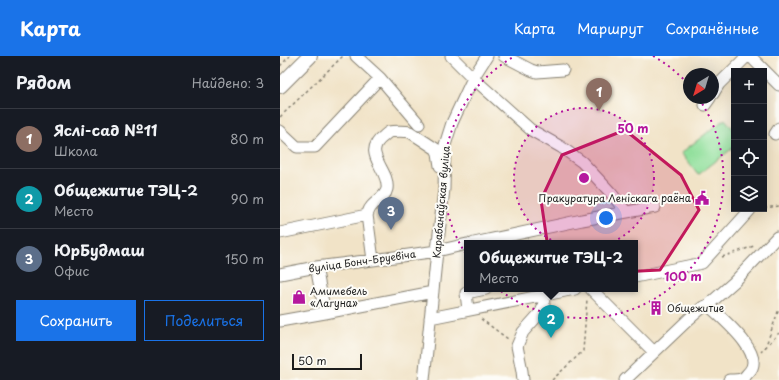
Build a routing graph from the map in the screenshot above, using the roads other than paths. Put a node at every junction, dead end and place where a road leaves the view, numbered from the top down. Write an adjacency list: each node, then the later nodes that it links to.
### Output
1 (310, 56): 11 (main road)
2 (356, 56): 7 (street)
3 (451, 56): 8 (street)
4 (486, 56): 8 (street, Карабанаўская вуліца)
5 (504, 56): 6 (street)
6 (563, 70)
7 (380, 78): 12 (street); 13 (street)
8 (473, 78): 14 (street, Карабанаўская вуліца); 16 (street)
9 (719, 84): 10 (street)
10 (779, 85)
11 (280, 86)
12 (419, 124)
13 (281, 134)
14 (444, 189): 18 (street); 23 (street, Карабанаўская вуліца)
15 (655, 207): 16 (street)
16 (626, 212): 21 (street)
17 (748, 212): 27 (street)
18 (367, 215): 19 (street); 24 (street)
19 (280, 232)
20 (776, 238): 33 (street)
21 (488, 240)
22 (464, 245): 23 (street, вуліца Бонч-Бруевіча)
23 (436, 251): 24 (street, вуліца Бонч-Бруевіча); 28 (street, Карабанаўская вуліца)
24 (373, 260): 25 (street, вуліца Бонч-Бруевіча)
25 (316, 267): 26 (street, вуліца Бонч-Бруевіча); 35 (street)
26 (280, 274)
27 (638, 275)
28 (433, 292): 35 (street); 36 (street, Карабанаўская вуліца)
29 (471, 292): 34 (street)
30 (559, 292): 32 (street)
31 (589, 293): 38 (street)
32 (543, 295): 34 (street); 40 (street)
33 (708, 305): 38 (street); 42 (street)
34 (468, 310): 36 (street)
35 (325, 313): 37 (street)
36 (430, 318): 39 (street, Карабанаўская вуліца)
37 (280, 321)
38 (654, 352): 41 (street)
39 (424, 380)
40 (523, 380)
41 (625, 380)
42 (730, 380)

